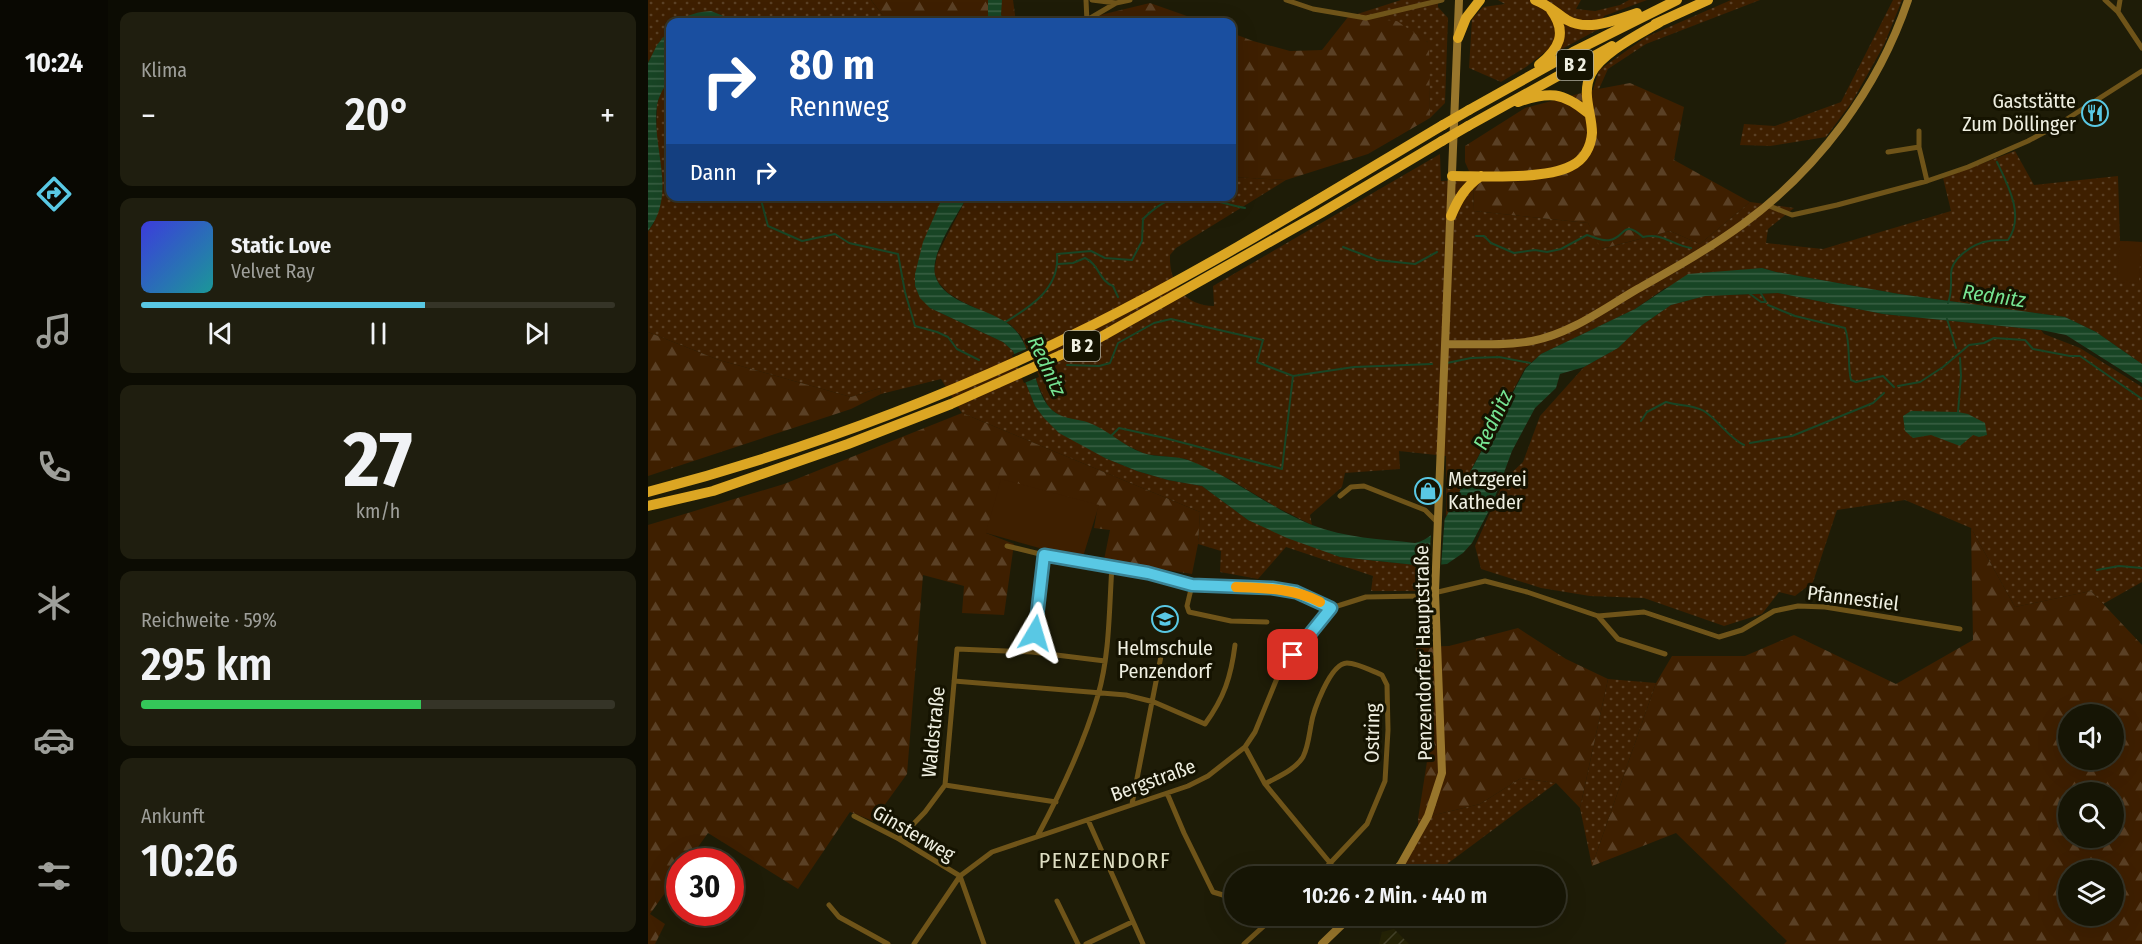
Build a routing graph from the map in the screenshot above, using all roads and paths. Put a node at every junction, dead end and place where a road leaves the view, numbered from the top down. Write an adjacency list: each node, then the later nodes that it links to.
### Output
1 (1086, 0): 17 (street)
2 (1092, 0): 14 (street)
3 (1130, 0): 14 (street)
4 (1286, 0): 5 (street)
5 (1442, 0)
6 (1459, 0): 20 (main road, Penzendorfer Hauptstraße)
7 (1480, 0): 20 (highway)
8 (1534, 0): 15 (highway)
9 (1676, 0): 15 (highway); 23 (highway, B 2)
10 (1708, 0): 19 (highway, B 2)
11 (1908, 0): 32 (main road)
12 (2105, 0): 16 (street)
13 (2120, 0): 16 (street)
14 (1116, 3): 18 (street)
15 (1547, 6): 23 (highway)
16 (2118, 12): 21 (street)
17 (1087, 18)
18 (1092, 18)
19 (1660, 22): 24 (highway, B 2); 25 (highway)
20 (1458, 38): 29 (main road, Penzendorfer Hauptstraße)
21 (2142, 48)
22 (2142, 71): 31 (street)
23 (1518, 82): 34 (highway, B 2, bridge)
24 (1492, 111): 25 (highway); 34 (highway, B 2, bridge)
25 (1588, 113): 30 (highway)
26 (1919, 131): 27 (street)
27 (1919, 147): 28 (street); 31 (street)
28 (1888, 152)
29 (1452, 176): 30 (highway); 33 (main road, Penzendorfer Hauptstraße)
30 (1481, 176): 33 (highway)
31 (1927, 181): 32 (street)
32 (1767, 205): 35 (main road)
33 (1450, 216): 35 (main road, Penzendorfer Hauptstraße)
34 (1205, 273): 36 (highway, B 2); 38 (highway, B 2)
35 (1446, 344): 41 (main road, Penzendorfer Hauptstraße)
36 (648, 492)
37 (1340, 496): 41 (street)
38 (686, 498): 39 (highway, B 2); 40 (highway)
39 (648, 506)
40 (648, 514)
41 (1437, 525): 46 (main road, Penzendorfer Hauptstraße)
42 (1007, 546): 43 (street)
43 (1044, 555): 44 (street); 52 (street)
44 (1112, 566): 45 (street); 55 (street)
45 (1192, 585): 47 (street); 49 (street)
46 (1434, 592): 47 (street); 48 (street, Pfannestiel); 70 (main road, Penzendorfer Hauptstraße)
47 (1331, 608): 59 (street, Bergstraße)
48 (1598, 616): 50 (street, Pfannestiel); 53 (street)
49 (1267, 622)
50 (1960, 629)
51 (1235, 645): 58 (street)
52 (1032, 652): 55 (street); 56 (street, Waldstraße)
53 (1665, 654)
54 (1161, 656): 58 (street)
55 (1105, 661): 57 (street)
56 (954, 681): 57 (street); 61 (street, Waldstraße)
57 (1098, 694): 58 (street); 63 (street)
58 (1154, 702): 64 (street)
59 (1245, 747): 60 (street); 62 (street, Bergstraße)
60 (1265, 784): 69 (street); 69 (street, Ostring)
61 (945, 785): 63 (street); 68 (street, Waldstraße)
62 (1167, 793): 64 (street, Bergstraße); 72 (street)
63 (1056, 802): 67 (street)
64 (1132, 804): 66 (street, Bergstraße)
65 (854, 816): 68 (street, Ginsterweg)
66 (1088, 819): 67 (street, Bergstraße); 75 (street)
67 (1038, 835): 71 (street, Bergstraße)
68 (899, 838): 71 (street, Ginsterweg)
69 (1331, 864)
70 (1399, 866)
71 (960, 876): 79 (street, Bergstraße); 80 (street)
72 (1223, 896)
73 (1056, 901): 81 (street)
74 (829, 905): 78 (street)
75 (1132, 922): 82 (street); 83 (street)
76 (1264, 926): 84 (street)
77 (1341, 926): 85 (main road)
78 (888, 944)
79 (914, 944)
80 (984, 944)
81 (1078, 944)
82 (1086, 944)
83 (1143, 944)
84 (1244, 944)
85 (1322, 944)

